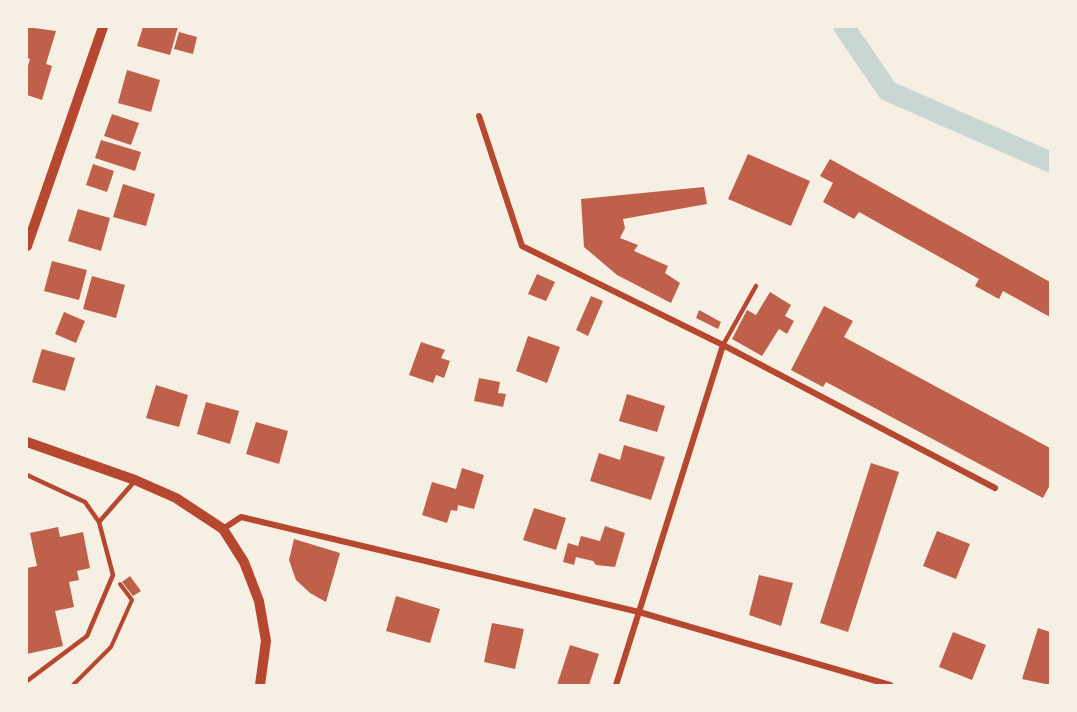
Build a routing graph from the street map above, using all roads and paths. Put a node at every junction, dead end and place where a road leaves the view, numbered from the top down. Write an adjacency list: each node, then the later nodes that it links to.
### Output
1 (103, 27): 3 (street)
2 (479, 116): 5 (street)
3 (27, 246)
4 (756, 286): 5 (lane)
5 (723, 345): 9 (street); 13 (street)
6 (27, 442): 8 (street)
7 (27, 475): 10 (lane)
8 (135, 480): 10 (lane); 11 (street)
9 (995, 488)
10 (99, 522): 12 (lane)
11 (223, 529): 13 (street); 16 (street)
12 (113, 575): 14 (lane); 15 (path)
13 (639, 612): 17 (street); 18 (street)
14 (27, 681)
15 (73, 685)
16 (260, 685)
17 (616, 685)
18 (890, 685)

